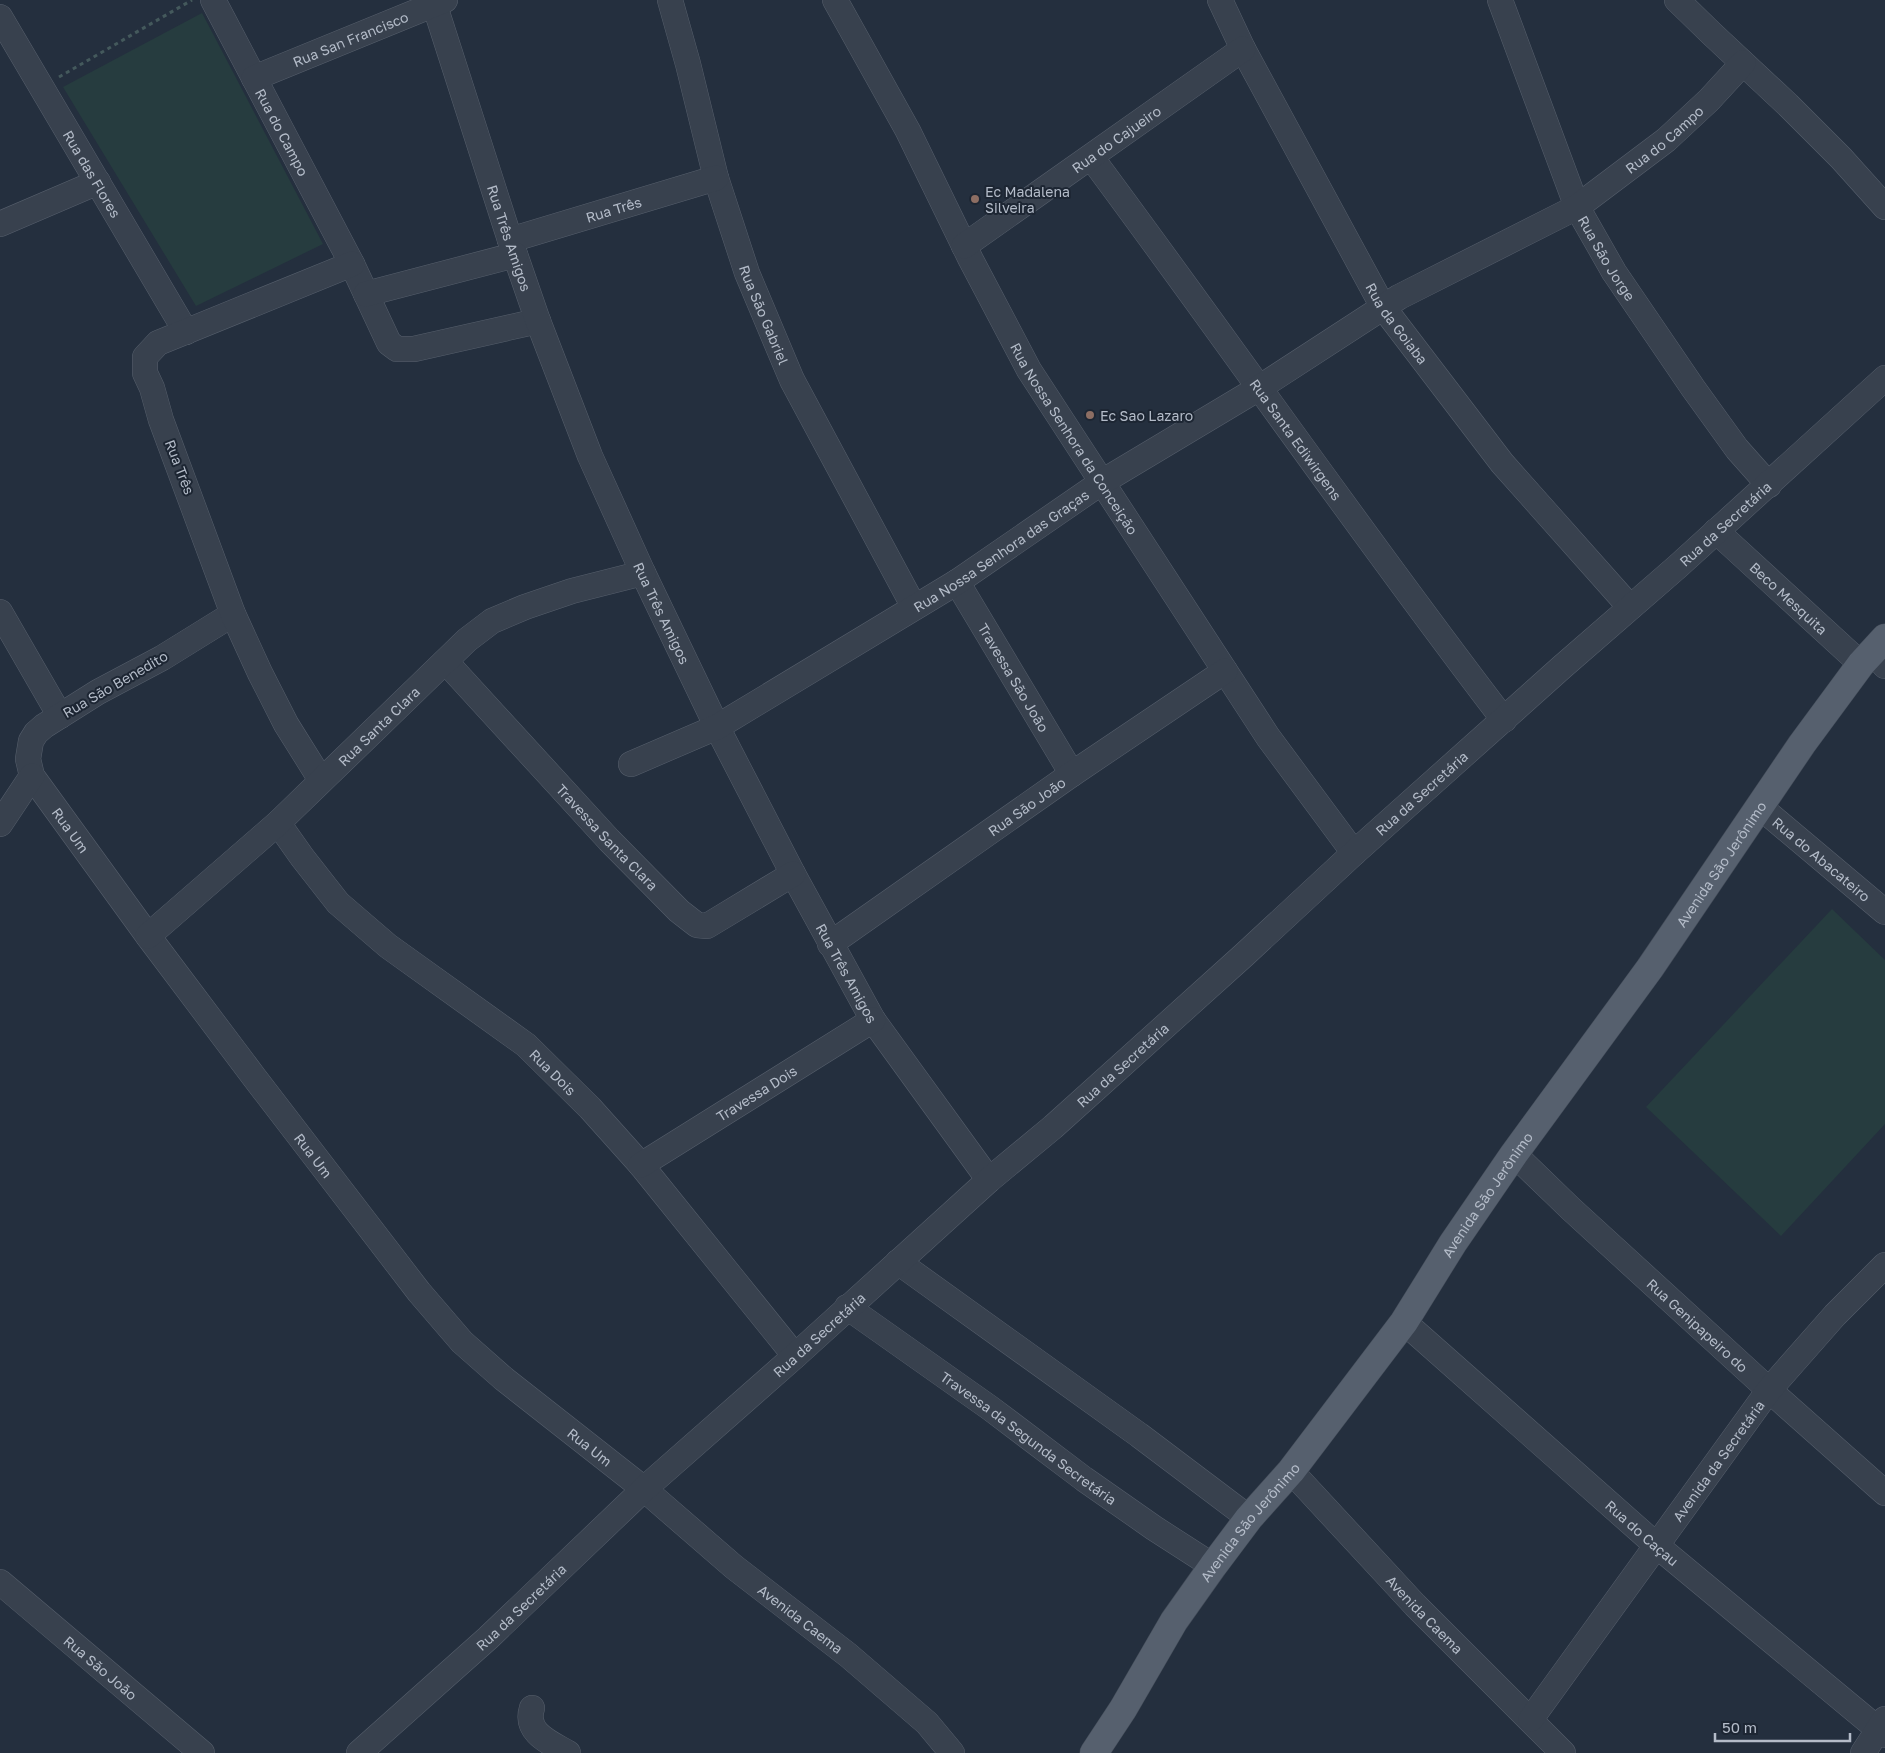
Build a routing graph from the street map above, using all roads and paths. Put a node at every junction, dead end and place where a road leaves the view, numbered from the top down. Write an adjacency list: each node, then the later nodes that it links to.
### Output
1 (10, 0): 10 (street)
2 (192, 0): 15 (path)
3 (213, 0): 14 (street, Rua do Campo)
4 (670, 0): 17 (street, Rua São Gabriel)
5 (835, 0): 22 (street, Rua Nossa Senhora da Conceição)
6 (1220, 0): 12 (street, Rua da Goiaba)
7 (1500, 0): 19 (street, Rua São Jorge)
8 (1677, 0): 13 (street)
9 (437, 1): 14 (street, Rua San Francisco); 23 (street, Rua Três Amigos)
10 (0, 6)
11 (0, 17): 15 (street, Rua das Flores)
12 (1243, 49): 16 (street, Rua do Cajueiro); 26 (street, Rua da Goiaba)
13 (1743, 63): 19 (street, Rua do Campo); 20 (street)
14 (254, 78): 24 (street, Rua do Campo)
15 (42, 87): 18 (street, Rua das Flores)
16 (1091, 157): 22 (street, Rua do Cajueiro); 30 (street, Rua Santa Ediwirgens)
17 (716, 178): 23 (street, Rua Três); 36 (street, Rua São Gabriel)
18 (98, 182): 21 (street); 28 (street, Rua das Flores)
19 (1577, 207): 26 (street, Rua do Campo); 32 (street, Rua São Jorge)
20 (1885, 207)
21 (0, 224)
22 (964, 246): 31 (street, Rua Nossa Senhora da Conceição)
23 (512, 247): 25 (street, Rua Três); 27 (street, Rua Três Amigos)
24 (352, 264): 25 (street, Rua do Campo); 28 (street, Rua Três)
25 (366, 294): 27 (street, Rua do Campo)
26 (1383, 307): 30 (street, Rua Nossa Senhora das Graças); 37 (street, Rua da Goiaba)
27 (538, 320): 34 (street, Rua Três Amigos)
28 (186, 332): 39 (street, Rua Três)
29 (1885, 378): 32 (street, Rua da Secretária)
30 (1259, 388): 31 (street, Rua Nossa Senhora das Graças); 44 (street, Rua Santa Ediwirgens)
31 (1102, 482): 35 (street, Rua Nossa Senhora das Graças); 42 (street, Rua Nossa Senhora da Conceição)
32 (1769, 485): 33 (street, Rua da Secretária)
33 (1716, 531): 37 (street, Rua da Secretária); 40 (street, Beco Mesquita)
34 (643, 574): 41 (street, Rua Santa Clara); 45 (street, Rua Três Amigos)
35 (957, 582): 36 (street, Rua Nossa Senhora das Graças); 47 (street, Travessa São João)
36 (914, 607): 45 (street, Rua Nossa Senhora das Graças)
37 (1630, 607): 44 (street, Rua da Secretária)
38 (0, 612): 43 (street)
39 (233, 614): 43 (street, Rua São Benedito); 49 (street, Rua Três)
40 (1876, 655): 50 (main road, Avenida São Jerônimo)
41 (446, 662): 49 (street, Rua Santa Clara); 54 (street, Travessa Santa Clara)
42 (1225, 672): 47 (street, Rua São João); 53 (street, Rua Nossa Senhora da Conceição)
43 (60, 716): 48 (street, Rua São Benedito)
44 (1504, 720): 53 (street, Rua da Secretária)
45 (717, 726): 46 (street, Rua Nossa Senhora das Graças); 54 (street, Rua Três Amigos)
46 (631, 764)
47 (1072, 774): 57 (street, Rua São João)
48 (32, 776): 52 (street); 56 (street, Rua Um)
49 (321, 780): 51 (street, Rua Santa Clara)
50 (1759, 806): 55 (street, Rua do Abacateiro); 59 (main road, Avenida São Jerônimo)
51 (278, 823): 56 (street, Rua Santa Clara); 60 (street, Rua Dois)
52 (0, 824)
53 (1354, 853): 61 (street, Rua da Secretária)
54 (793, 874): 57 (street, Rua Três Amigos)
55 (1885, 912)
56 (148, 936): 69 (street, Rua Um)
57 (830, 944): 58 (street, Rua Três Amigos)
58 (873, 1020): 60 (street, Travessa Dois); 61 (street, Rua Três Amigos)
59 (1514, 1154): 65 (main road, Avenida São Jerônimo); 67 (street, Rua Genipapeiro do)
60 (641, 1165): 66 (street, Rua Dois)
61 (989, 1180): 62 (street, Rua da Secretária)
62 (898, 1262): 64 (street, Rua da Secretária); 71 (street)
63 (1885, 1265): 67 (street, Avenida da Secretária)
64 (847, 1306): 66 (street, Rua da Secretária); 73 (street, Travessa da Segunda Secretária)
65 (1404, 1322): 68 (main road, Avenida São Jerônimo); 72 (street, Rua do Caçau)
66 (795, 1356): 69 (street, Rua da Secretária)
67 (1769, 1390): 70 (street, Rua Genipapeiro do); 72 (street, Avenida da Secretária)
68 (1291, 1471): 71 (main road, Avenida São Jerônimo); 76 (street, Avenida Caema)
69 (644, 1489): 79 (street, Rua da Secretária); 81 (street, Avenida Caema)
70 (1885, 1493)
71 (1249, 1518): 73 (main road, Avenida São Jerônimo)
72 (1656, 1545): 76 (street, Avenida da Secretária); 77 (street, Rua do Caçau)
73 (1213, 1566): 82 (main road, Avenida São Jerônimo)
74 (0, 1582): 78 (street, Rua São João)
75 (532, 1708): 80 (street)
76 (1531, 1719): 83 (street, Avenida Caema)
77 (1883, 1728): 84 (street)
78 (202, 1753)
79 (359, 1753)
80 (568, 1753)
81 (952, 1753)
82 (1094, 1753)
83 (1563, 1753)
84 (1864, 1753)

